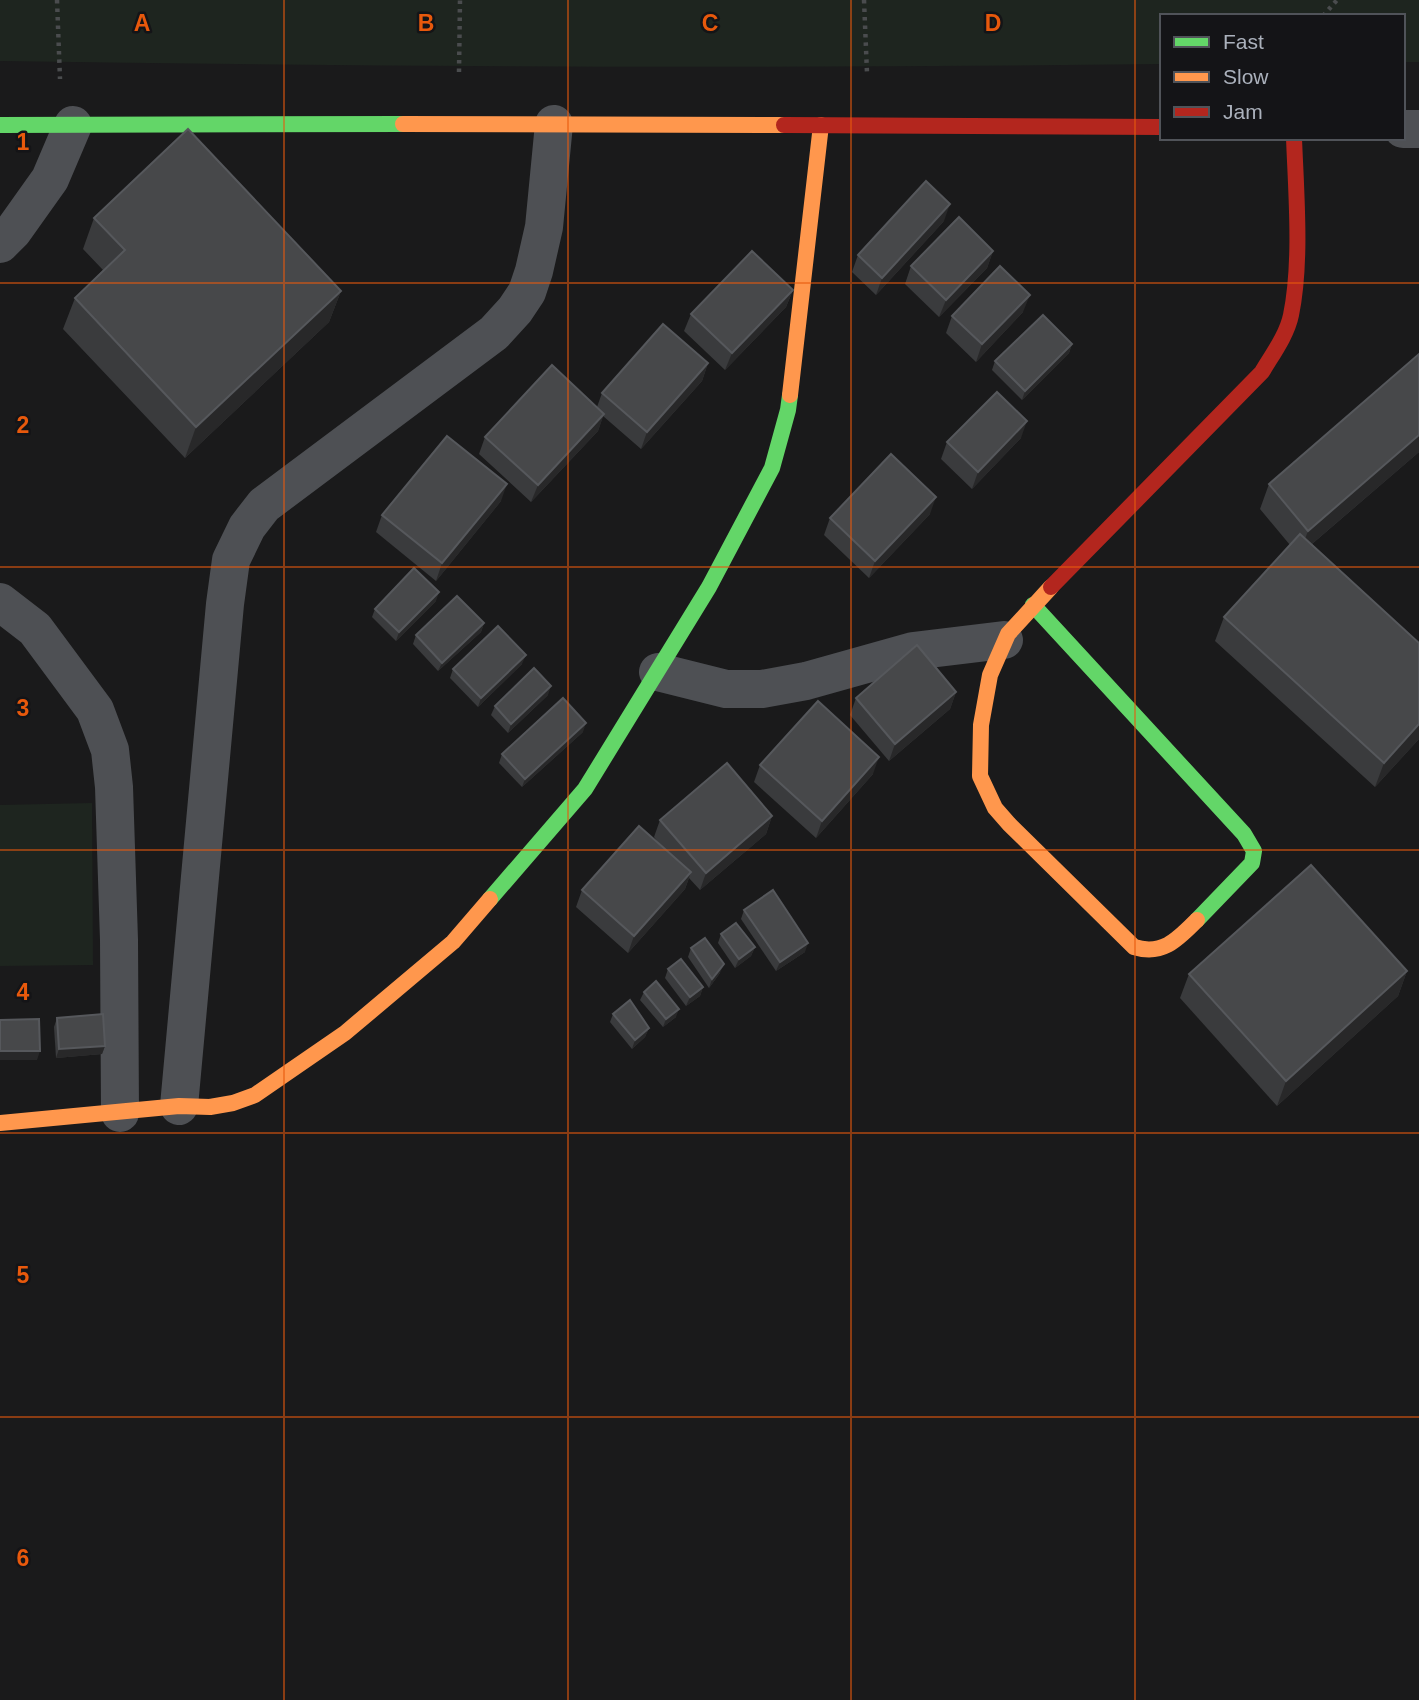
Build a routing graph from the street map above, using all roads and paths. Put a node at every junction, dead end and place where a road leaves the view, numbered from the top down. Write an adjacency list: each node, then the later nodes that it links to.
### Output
1 (57, 0): 8 (path)
2 (460, 0): 6 (path)
3 (864, 0): 7 (path)
4 (1337, 0): 5 (path)
5 (1325, 14)
6 (458, 72)
7 (867, 73)
8 (60, 79)
9 (554, 124): 11 (street); 12 (street); 20 (street)
10 (0, 125): 11 (street)
11 (73, 125): 15 (street)
12 (821, 125): 13 (street); 19 (street)
13 (1160, 127)
14 (1294, 140): 17 (street)
15 (0, 244)
16 (0, 603): 21 (street)
17 (1033, 605): 18 (street); 18 (street)
18 (1004, 640): 19 (street)
19 (658, 672): 20 (street)
20 (179, 1106): 21 (street)
21 (120, 1113): 22 (street)
22 (0, 1122)

